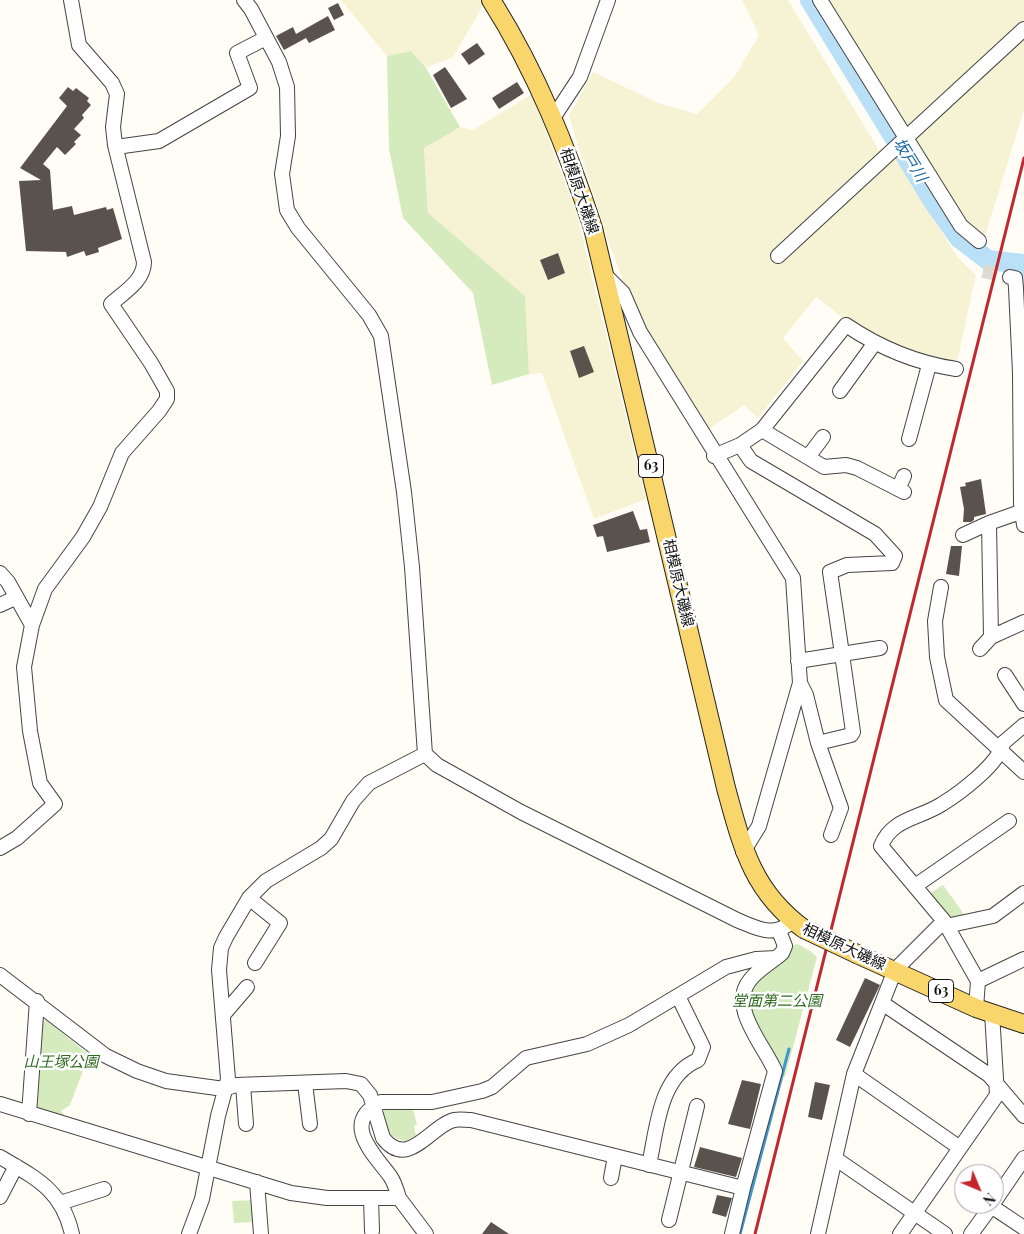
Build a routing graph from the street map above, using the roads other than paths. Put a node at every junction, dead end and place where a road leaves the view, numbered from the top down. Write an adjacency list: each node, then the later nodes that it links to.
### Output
1 (71, 0): 10 (street)
2 (244, 0): 7 (street)
3 (491, 0): 8 (main road, 相模原大磯線 / 63)
4 (608, 0): 8 (street)
5 (820, 0): 9 (street)
6 (1024, 29): 9 (street)
7 (266, 38): 10 (street); 47 (street)
8 (553, 118): 13 (main road, 相模原大磯線 / 63)
9 (905, 137): 11 (street); 12 (street)
10 (116, 147): 35 (street)
11 (979, 242)
12 (778, 256)
13 (605, 275): 24 (street); 52 (main road, 相模原大磯線 / 63)
14 (1010, 277): 18 (street)
15 (874, 344): 16 (street); 19 (street); 20 (street)
16 (928, 365): 17 (street); 22 (street)
17 (956, 369)
18 (1022, 373): 27 (street)
19 (840, 391)
20 (762, 430): 23 (street); 25 (street)
21 (823, 437): 25 (street)
22 (909, 439)
23 (740, 445): 24 (street); 39 (street)
24 (714, 456): 40 (street)
25 (808, 457): 26 (street)
26 (902, 486)
27 (1023, 518): 28 (street)
28 (989, 523): 29 (street); 36 (street)
29 (963, 535)
30 (0, 573): 32 (street)
31 (941, 587): 46 (street)
32 (15, 598): 33 (street); 35 (street)
33 (0, 605)
34 (1024, 622): 36 (street)
35 (32, 625): 51 (street)
36 (991, 637): 38 (street)
37 (880, 648): 39 (street)
38 (980, 648)
39 (842, 654): 40 (street); 45 (street)
40 (798, 661): 42 (street)
41 (1005, 674): 43 (street)
42 (800, 683): 45 (street); 52 (street)
43 (1024, 704)
44 (1024, 725): 46 (street)
45 (818, 743): 50 (street)
46 (1002, 752): 48 (street); 53 (street)
47 (425, 754): 55 (street); 57 (street)
48 (1024, 772)
49 (1009, 821): 53 (street)
50 (831, 835)
51 (0, 848)
52 (744, 852): 57 (main road, 相模原大磯線 / 63)
53 (915, 886): 56 (street)
54 (1024, 893): 56 (street)
55 (250, 898): 59 (street); 69 (street)
56 (945, 924): 61 (street); 63 (street)
57 (792, 927): 58 (street); 61 (main road, 相模原大磯線 / 63, bridge)
58 (776, 958): 65 (street); 94 (street)
59 (261, 959)
60 (1024, 960): 63 (street)
61 (895, 970): 67 (street); 68 (main road, 相模原大磯線 / 63)
62 (0, 974): 66 (street)
63 (978, 981): 68 (street)
64 (247, 987): 69 (street)
65 (678, 996): 77 (street); 88 (street)
66 (36, 1001): 75 (street); 79 (street)
67 (882, 1003): 71 (street); 73 (street)
68 (984, 1011): 70 (main road, 相模原大磯線 / 63); 73 (street)
69 (223, 1015): 75 (street)
70 (1024, 1024)
71 (854, 1074): 83 (street); 86 (street)
72 (305, 1083): 74 (street); 77 (street); 82 (street)
73 (997, 1084): 80 (street); 83 (street)
74 (243, 1085): 75 (street); 81 (street)
75 (224, 1089): 90 (street)
76 (0, 1104): 79 (street)
77 (374, 1106): 84 (street); 99 (street)
78 (697, 1106): 91 (street)
79 (29, 1114): 90 (street)
80 (1024, 1116)
81 (246, 1124)
82 (310, 1124)
83 (960, 1148): 101 (street)
84 (615, 1156): 88 (street); 92 (street)
85 (0, 1157): 89 (street)
86 (836, 1158): 101 (street); 112 (street)
87 (1024, 1158): 95 (street)
88 (649, 1165): 91 (street)
89 (16, 1166): 97 (street); 100 (street)
90 (208, 1167): 93 (street); 108 (street)
91 (682, 1173): 94 (street); 104 (street)
92 (610, 1178)
93 (258, 1182): 98 (street); 109 (street)
94 (743, 1188): 111 (street)
95 (1004, 1188)
96 (104, 1189): 100 (street)
97 (0, 1197)
98 (371, 1198): 99 (street); 106 (street)
99 (399, 1198): 110 (street)
100 (60, 1203): 107 (street)
101 (915, 1213): 113 (street); 114 (street)
102 (1004, 1213): 105 (street)
103 (986, 1214): 115 (street)
104 (669, 1220)
105 (1024, 1228)
106 (372, 1232)
107 (72, 1234)
108 (189, 1234)
109 (261, 1234)
110 (426, 1234)
111 (732, 1234)
112 (818, 1234)
113 (900, 1234)
114 (945, 1234)
115 (972, 1234)

